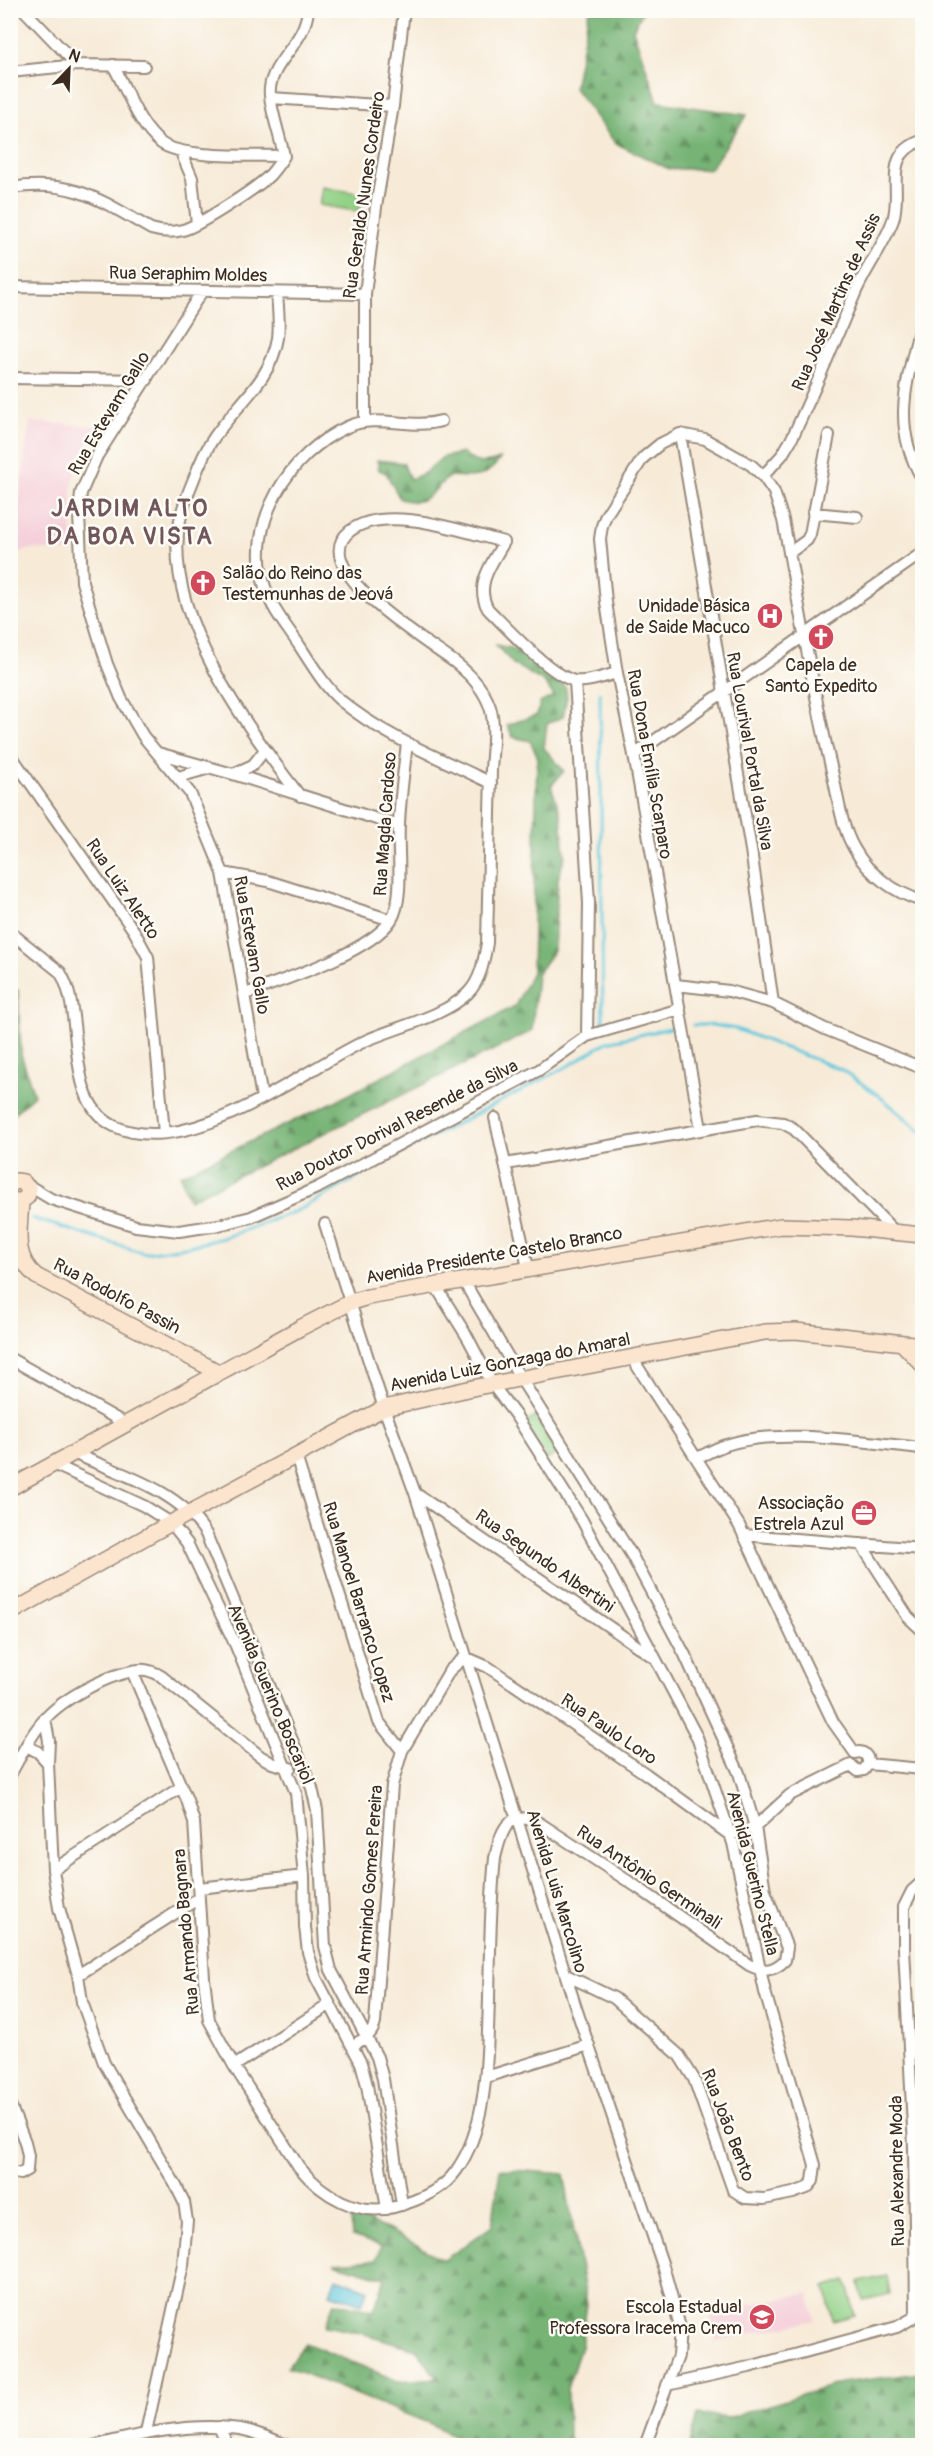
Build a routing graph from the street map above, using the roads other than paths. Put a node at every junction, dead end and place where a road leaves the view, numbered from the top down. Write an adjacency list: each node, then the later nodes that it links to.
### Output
1 (24, 10): 4 (street)
2 (308, 10): 8 (street)
3 (404, 10): 9 (street, Rua Geraldo Nunes Cordeiro)
4 (77, 64): 5 (street); 7 (street)
5 (113, 65): 6 (street); 11 (street)
6 (144, 66)
7 (10, 72)
8 (271, 98): 9 (street); 12 (street)
9 (393, 106): 18 (street, Rua Geraldo Nunes Cordeiro)
10 (921, 141): 26 (street, Rua José Martins de Assis)
11 (181, 152): 12 (street); 14 (street)
12 (284, 156): 14 (street)
13 (10, 188): 14 (street)
14 (197, 224)
15 (10, 287): 16 (street, Rua Seraphim Moldes)
16 (202, 291): 17 (street, Rua Seraphim Moldes); 21 (street, Rua Estevam Gallo)
17 (277, 293): 18 (street, Rua Seraphim Moldes); 37 (street)
18 (365, 294): 22 (street, Rua Geraldo Nunes Cordeiro)
19 (922, 318): 27 (street)
20 (10, 378): 21 (street)
21 (147, 380): 38 (street, Rua Estevam Gallo)
22 (365, 420): 23 (street); 36 (street)
23 (441, 422)
24 (680, 434): 26 (street); 33 (street, Rua Dona Emília Scarparo); 35 (street, Rua Lourival Portal da Silva)
25 (829, 435): 28 (street)
26 (763, 476): 30 (street)
27 (922, 478)
28 (813, 513): 29 (street); 30 (street)
29 (857, 518)
30 (789, 553): 32 (street)
31 (922, 553): 32 (street)
32 (805, 636): 35 (street); 48 (street)
33 (617, 673): 34 (street); 40 (street, Rua Dona Emília Scarparo)
34 (575, 681): 44 (street); 55 (street)
35 (723, 692): 40 (street); 53 (street, Rua Lourival Portal da Silva)
36 (407, 743): 44 (street); 46 (street, Rua Magda Cardoso)
37 (264, 751): 42 (street); 45 (street)
38 (157, 753): 41 (street); 43 (street, Rua Estevam Gallo)
39 (10, 754): 60 (street, Rua Luiz Aletto)
40 (634, 755): 51 (street, Rua Dona Emília Scarparo)
41 (210, 768): 42 (street); 43 (street)
42 (233, 774): 45 (street)
43 (178, 777): 47 (street, Rua Estevam Gallo)
44 (491, 783): 57 (street)
45 (300, 796): 46 (street)
46 (399, 826): 49 (street, Rua Magda Cardoso)
47 (223, 873): 49 (street); 52 (street, Rua Estevam Gallo)
48 (922, 901)
49 (391, 920): 52 (street, Rua Magda Cardoso)
50 (10, 932): 60 (street)
51 (676, 985): 53 (street); 54 (street, Rua Dona Emília Scarparo)
52 (245, 994): 57 (street, Rua Estevam Gallo)
53 (773, 1003): 56 (street)
54 (680, 1009): 55 (street, Rua Doutor Dorival Resende da Silva); 59 (street, Rua Dona Emília Scarparo)
55 (587, 1036): 63 (street, Rua Doutor Dorival Resende da Silva)
56 (922, 1068)
57 (261, 1098): 60 (street)
58 (495, 1118): 61 (street)
59 (701, 1129): 61 (street); 67 (street)
60 (164, 1133)
61 (506, 1164): 69 (street)
62 (17, 1180): 63 (street, Rua Doutor Dorival Resende da Silva); 64 (street)
63 (51, 1199): 64 (street, Rua Doutor Dorival Resende da Silva)
64 (17, 1200): 65 (street); 78 (street, Rua Rodolfo Passin)
65 (10, 1219)
66 (325, 1224): 72 (street, Avenida Luis Marcolino)
67 (894, 1231): 68 (street, Avenida Presidente Castelo Branco); 69 (street, Avenida Presidente Castelo Branco)
68 (922, 1234)
69 (528, 1268): 70 (street, Avenida Presidente Castelo Branco)
70 (463, 1280): 71 (street, Avenida Presidente Castelo Branco); 79 (street, Avenida Guerino Stella)
71 (435, 1285): 72 (street, Avenida Presidente Castelo Branco); 80 (street, Avenida Guerino Stella)
72 (351, 1302): 78 (street, Avenida Presidente Castelo Branco); 81 (street, Avenida Luis Marcolino)
73 (903, 1344): 74 (street, Avenida Luiz Gonzaga do Amaral); 75 (street, Avenida Luiz Gonzaga do Amaral); 77 (street)
74 (922, 1345)
75 (632, 1358): 79 (street, Avenida Luiz Gonzaga do Amaral); 86 (street)
76 (11, 1359): 82 (street)
77 (922, 1364)
78 (218, 1372): 82 (street, Avenida Presidente Castelo Branco)
79 (521, 1379): 80 (street, Avenida Luiz Gonzaga do Amaral); 113 (street, Avenida Guerino Stella)
80 (492, 1384): 81 (street, Avenida Luiz Gonzaga do Amaral); 98 (street, Avenida Guerino Stella)
81 (384, 1408): 85 (street, Avenida Luiz Gonzaga do Amaral); 89 (street, Avenida Luis Marcolino)
82 (126, 1424): 84 (street, Avenida Presidente Castelo Branco)
83 (922, 1448): 86 (street)
84 (73, 1453): 87 (street, Avenida Presidente Castelo Branco); 90 (street, Avenida Guerino Boscariol)
85 (296, 1456): 90 (street, Avenida Luiz Gonzaga do Amaral); 102 (street, Rua Manoel Barranco Lopez)
86 (697, 1458): 92 (street)
87 (53, 1464): 88 (street, Avenida Presidente Castelo Branco); 91 (street, Avenida Guerino Boscariol)
88 (10, 1488)
89 (415, 1493): 97 (street, Avenida Luis Marcolino); 98 (street, Rua Segundo Albertini)
90 (191, 1512): 91 (street, Avenida Luiz Gonzaga do Amaral); 107 (street, Avenida Guerino Boscariol)
91 (171, 1522): 95 (street, Avenida Luiz Gonzaga do Amaral); 108 (street, Avenida Guerino Boscariol)
92 (744, 1535): 93 (street); 103 (street)
93 (861, 1544): 94 (street); 96 (street)
94 (922, 1549)
95 (10, 1613)
96 (922, 1630)
97 (465, 1657): 102 (street, Rua Armindo Gomes Pereira); 112 (street, Avenida Luis Marcolino); 114 (street, Rua Paulo Loro)
98 (656, 1659): 114 (street, Avenida Guerino Stella)
99 (132, 1671): 100 (street); 108 (street); 111 (street, Rua Armando Bagnara)
100 (45, 1718): 101 (street); 104 (street)
101 (27, 1746): 104 (street); 110 (street)
102 (402, 1751): 123 (street, Rua Armindo Gomes Pereira)
103 (855, 1753): 105 (street); 106 (street)
104 (48, 1762): 115 (street)
105 (868, 1764): 106 (street); 109 (street)
106 (851, 1765): 113 (street)
107 (304, 1767): 108 (street); 123 (street, Avenida Guerino Boscariol)
108 (286, 1768): 116 (street, Avenida Guerino Boscariol)
109 (922, 1769)
110 (10, 1775)
111 (181, 1787): 115 (street); 118 (street, Rua Armando Bagnara)
112 (517, 1817): 119 (street, Rua Antônio Germinali); 121 (street, Avenida Luis Marcolino); 127 (street, Rua Armando Bagnara)
113 (755, 1827): 114 (street); 119 (street, Avenida Guerino Stella)
114 (730, 1835): 119 (street, Avenida Guerino Stella)
115 (53, 1870): 120 (street)
116 (304, 1876): 118 (street); 122 (street, Avenida Guerino Boscariol)
117 (922, 1882): 132 (street, Rua Alexandre Moda)
118 (199, 1893): 120 (street); 126 (street, Rua Armando Bagnara)
119 (760, 1971): 121 (street, Rua João Bento)
120 (78, 1975): 135 (street)
121 (566, 1975): 124 (street, Avenida Luis Marcolino)
122 (329, 2005): 125 (street, Avenida Guerino Boscariol); 126 (street)
123 (368, 2036): 125 (street); 130 (street)
124 (589, 2045): 127 (street); 133 (street, Avenida Luis Marcolino)
125 (352, 2046): 131 (street)
126 (234, 2066): 131 (street, Rua Armando Bagnara)
127 (486, 2077): 130 (street, Rua Armando Bagnara)
128 (10, 2105): 129 (street)
129 (15, 2173)
130 (402, 2205): 131 (street, Rua Armando Bagnara)
131 (387, 2209)
132 (920, 2298): 133 (street, Rua Alexandre Moda)
133 (668, 2385): 139 (street, Avenida Luis Marcolino)
134 (219, 2427): 135 (street); 137 (street); 138 (street)
135 (146, 2432): 136 (street)
136 (93, 2445)
137 (228, 2445)
138 (289, 2445)
139 (645, 2445)

